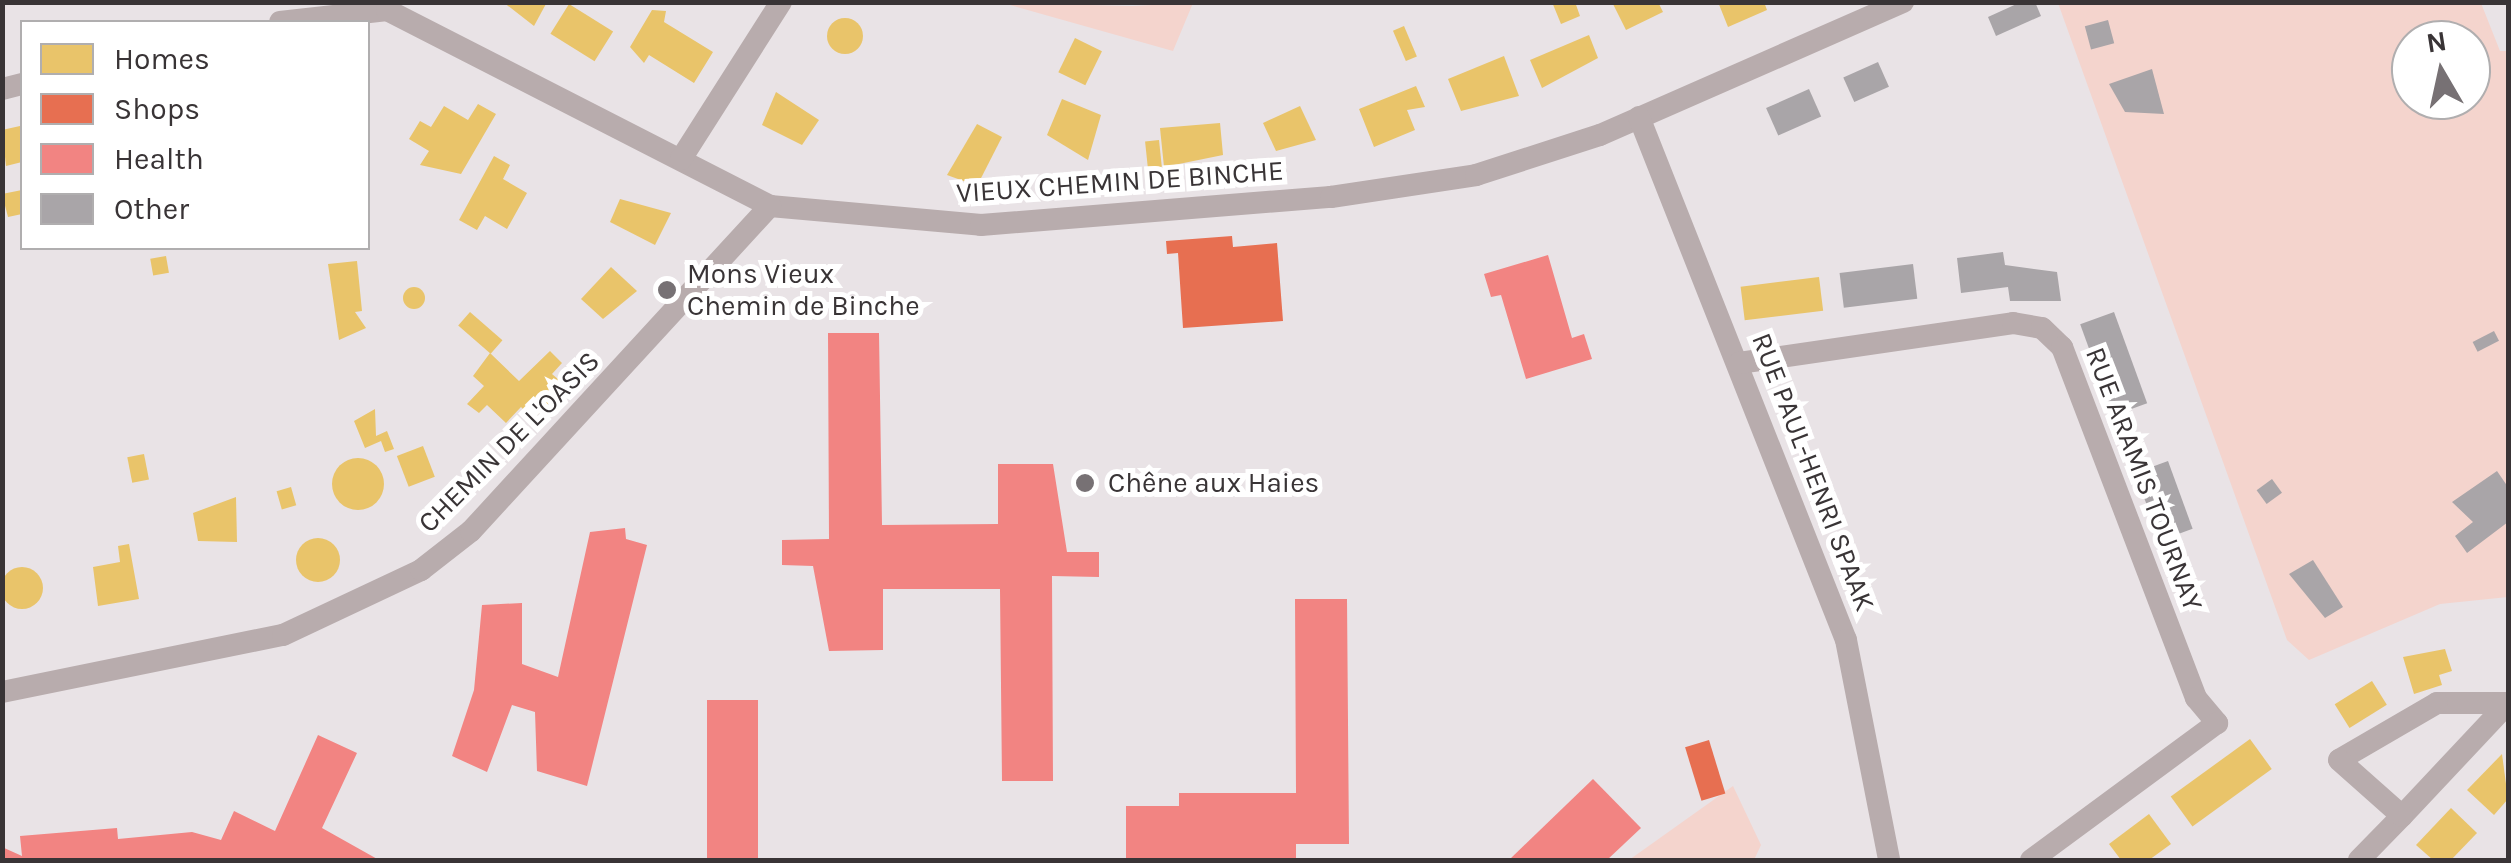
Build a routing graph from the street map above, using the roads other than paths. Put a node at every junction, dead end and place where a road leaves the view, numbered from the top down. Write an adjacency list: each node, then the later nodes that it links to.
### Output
1 (781, 2): 6 (street)
2 (1903, 2): 5 (street, VIEUX CHEMIN DE BINCHE)
3 (359, 5): 4 (street); 6 (street, VIEUX CHEMIN DE BINCHE)
4 (291, 14)
5 (1639, 117): 7 (street, VIEUX CHEMIN DE BINCHE); 8 (street, RUE PAUL-HENRI SPAAK)
6 (681, 159): 7 (street, VIEUX CHEMIN DE BINCHE)
7 (770, 206): 9 (street, CHEMIN DE L'OASIS)
8 (1739, 363): 11 (street, RUE PAUL-HENRI SPAAK); 12 (street, RUE ARAMIS TOURNAY)
9 (2, 692)
10 (2402, 816): 10 (street); 13 (street)
11 (1889, 860)
12 (2031, 860)
13 (2359, 860)

